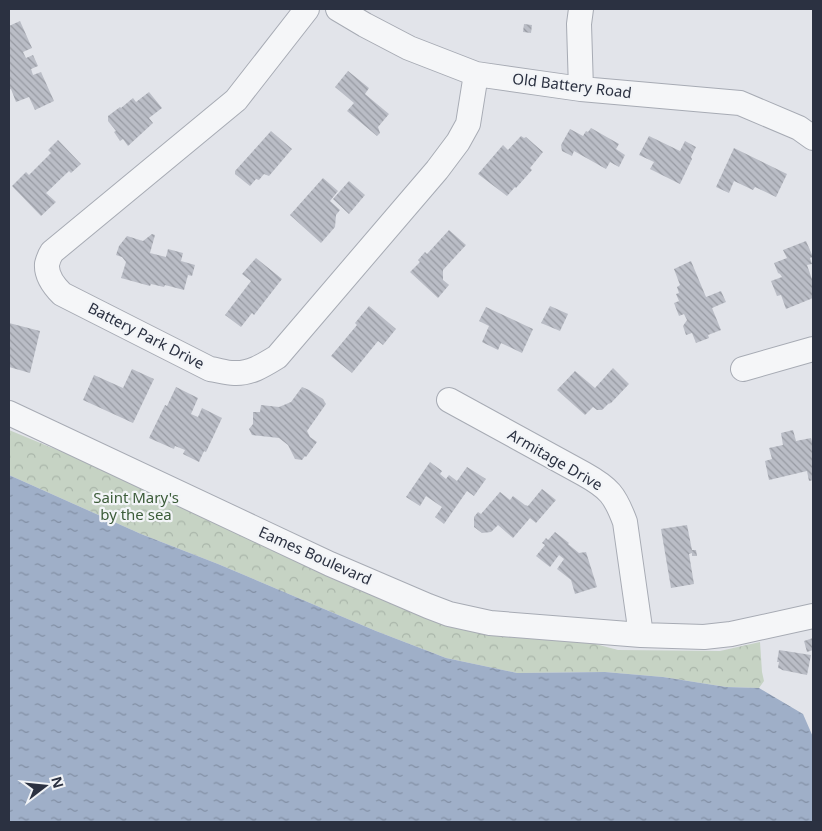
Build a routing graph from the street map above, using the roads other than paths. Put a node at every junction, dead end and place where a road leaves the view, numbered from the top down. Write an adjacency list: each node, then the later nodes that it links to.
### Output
1 (307, 9): 4 (street, Battery Park Drive)
2 (338, 9): 4 (street, Old Battery Road)
3 (581, 9): 5 (street)
4 (476, 74): 5 (street, Old Battery Road)
5 (581, 89): 6 (street, Old Battery Road)
6 (813, 138)
7 (813, 349): 8 (street)
8 (743, 369)
9 (449, 400): 12 (street, Armitage Drive)
10 (9, 413): 12 (street, Eames Boulevard)
11 (813, 616): 12 (street, Eames Boulevard)
12 (641, 635)

